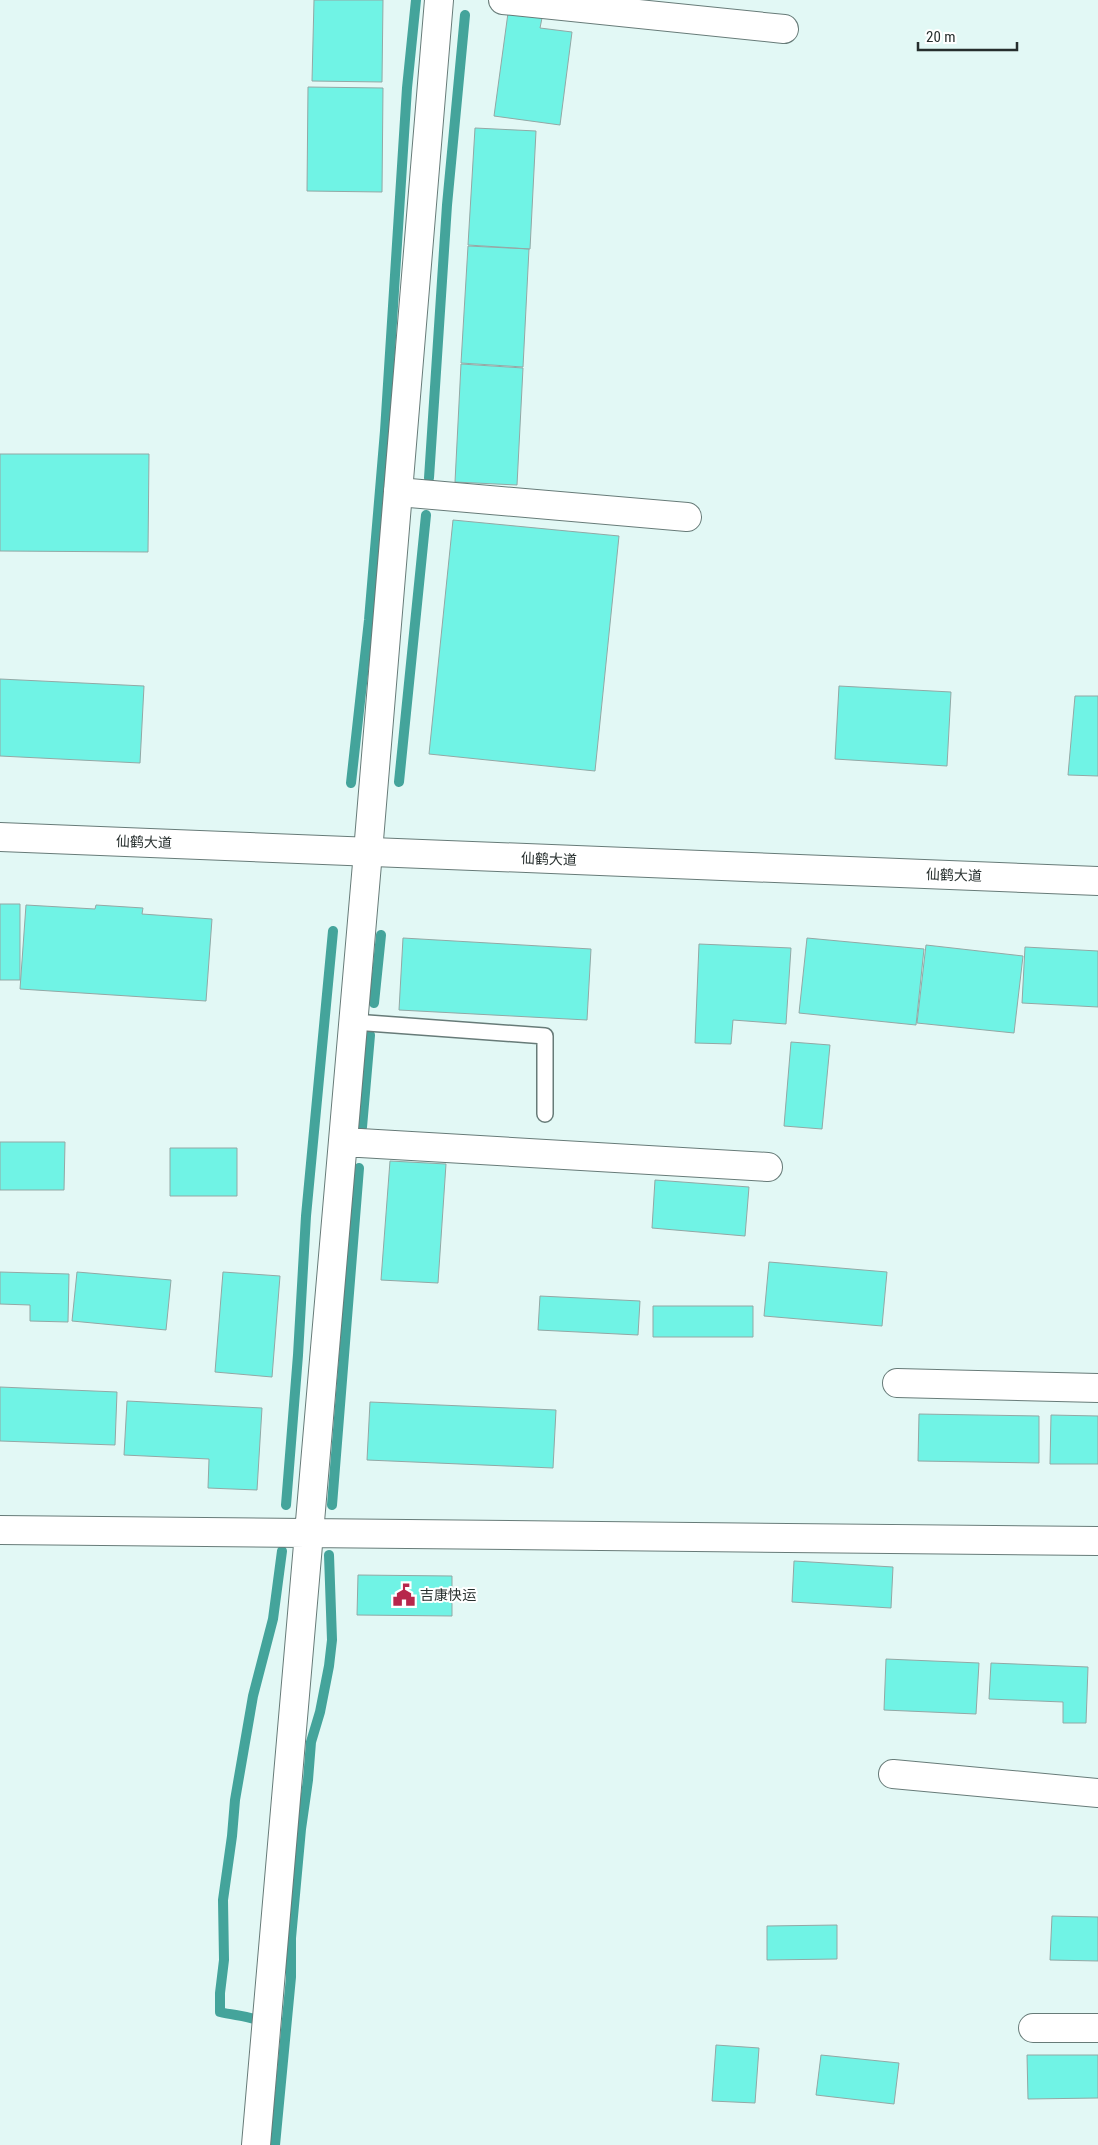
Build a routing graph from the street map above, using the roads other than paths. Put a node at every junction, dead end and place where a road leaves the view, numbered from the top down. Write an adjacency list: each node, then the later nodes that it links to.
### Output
1 (439, 0): 4 (street)
2 (503, 0): 3 (street)
3 (784, 29)
4 (398, 492): 5 (street); 7 (street)
5 (687, 516)
6 (0, 836): 7 (street, 仙鹤大道)
7 (368, 852): 8 (street, 仙鹤大道); 9 (street)
8 (1098, 881)
9 (354, 1022): 10 (lane); 11 (street)
10 (545, 1114)
11 (343, 1142): 12 (street); 16 (street)
12 (768, 1167)
13 (897, 1383): 14 (street)
14 (1098, 1388)
15 (0, 1530): 16 (street)
16 (310, 1533): 17 (street); 22 (street)
17 (1098, 1541)
18 (893, 1774): 19 (street)
19 (1098, 1794)
20 (1033, 2028): 21 (street)
21 (1098, 2028)
22 (256, 2145)

